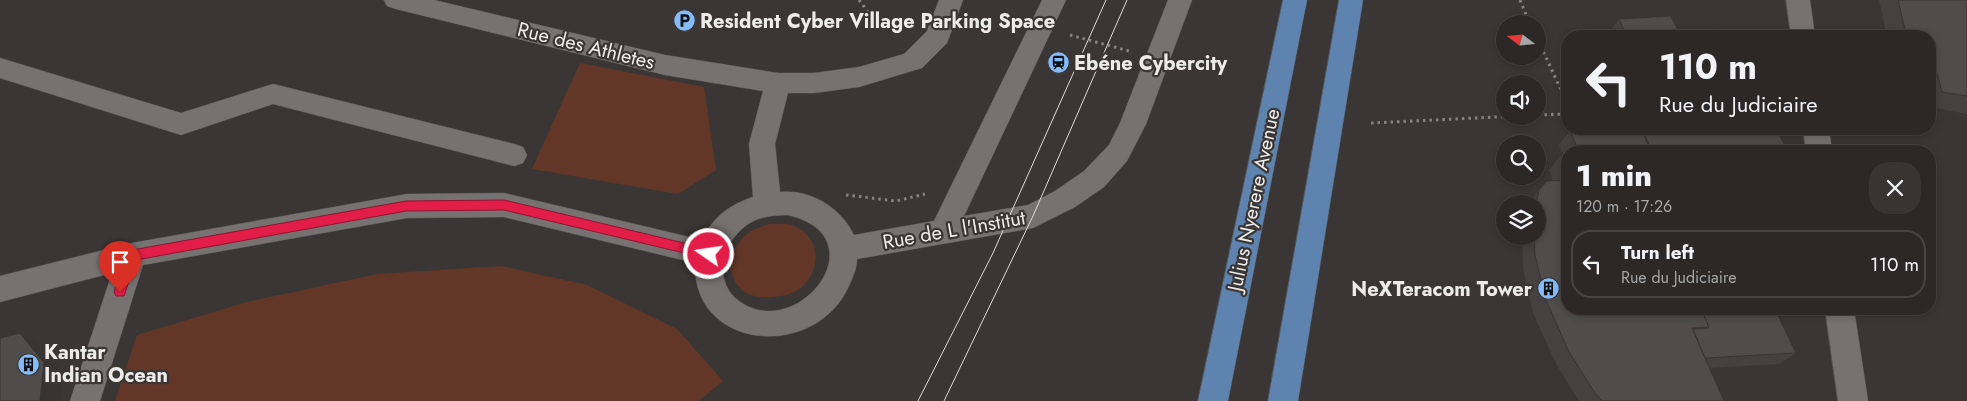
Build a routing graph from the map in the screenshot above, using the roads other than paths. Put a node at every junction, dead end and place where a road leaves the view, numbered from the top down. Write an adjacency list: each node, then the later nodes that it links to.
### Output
1 (396, 0): 8 (street, Rue des Athletes)
2 (951, 0): 11 (street, Rue des Athletes)
3 (1054, 0): 14 (street)
4 (1180, 0): 14 (street, Rue de L l'Institut)
5 (1295, 0): 21 (main road, Julius Nyerere Avenue)
6 (1351, 0): 22 (main road)
7 (1798, 0): 9 (street)
8 (479, 9): 11 (street, Rue des Athletes)
9 (1802, 30)
10 (0, 68): 12 (street)
11 (778, 83): 13 (street)
12 (514, 155)
13 (767, 205): 15 (street); 16 (street)
14 (942, 233): 15 (street, Rue de L l'Institut)
15 (844, 249): 16 (street)
16 (709, 254): 17 (street)
17 (132, 255): 18 (street); 20 (street)
18 (0, 289)
19 (1841, 315): 23 (street)
20 (85, 401)
21 (1213, 401)
22 (1283, 401)
23 (1853, 401)

